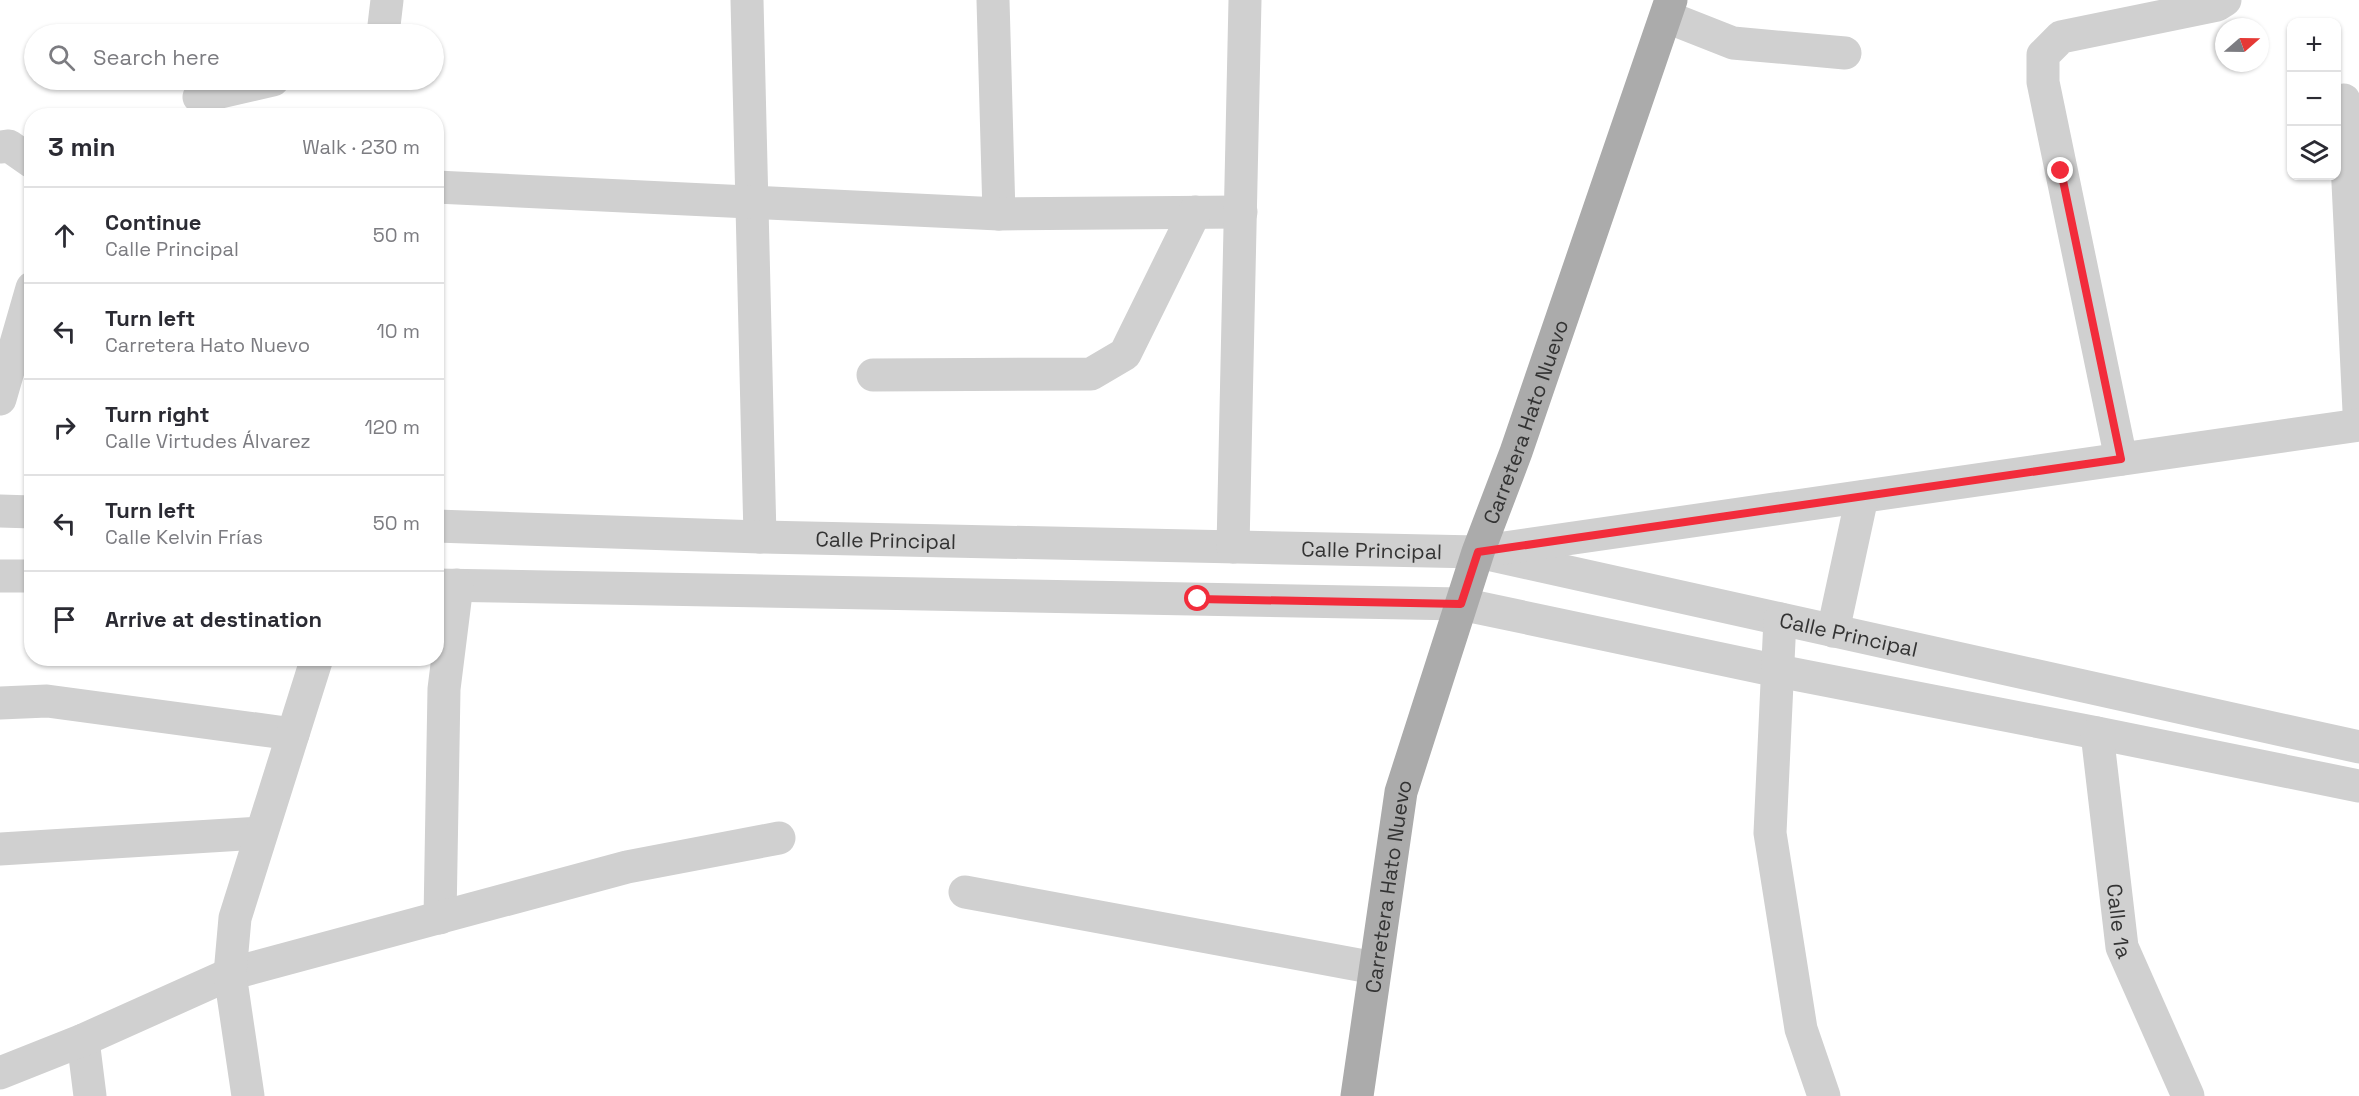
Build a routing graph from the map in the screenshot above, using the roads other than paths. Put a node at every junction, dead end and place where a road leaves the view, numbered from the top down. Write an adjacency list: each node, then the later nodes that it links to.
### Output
1 (387, 0): 7 (street)
2 (747, 0): 15 (street)
3 (993, 0): 18 (street)
4 (1245, 0): 17 (street)
5 (2225, 0): 24 (street)
6 (1669, 9): 8 (street); 31 (main road, Carretera Hato Nuevo)
7 (384, 24)
8 (1845, 53)
9 (229, 90): 10 (street)
10 (199, 97)
11 (2344, 100): 22 (street)
12 (0, 147): 13 (street)
13 (24, 156)
14 (444, 187): 15 (street)
15 (751, 201): 18 (street); 29 (street)
16 (1195, 212): 17 (street); 18 (street); 20 (street)
17 (1241, 212): 30 (street)
18 (999, 214)
19 (24, 316): 21 (street)
20 (873, 375)
21 (0, 399)
22 (2359, 411)
23 (2359, 425): 24 (street)
24 (2121, 459): 25 (street)
25 (1862, 497): 31 (street); 37 (street)
26 (0, 511): 27 (street)
27 (24, 512)
28 (444, 526): 29 (street, Calle Principal)
29 (760, 537): 30 (street, Calle Principal)
30 (1233, 547): 31 (street, Calle Principal)
31 (1478, 552): 35 (main road, Carretera Hato Nuevo); 36 (street, Calle Principal)
32 (0, 576): 33 (street)
33 (24, 576)
34 (447, 585): 35 (street); 49 (street)
35 (1461, 604): 39 (street); 50 (main road, Carretera Hato Nuevo)
36 (1780, 619): 37 (street, Calle Principal); 39 (street)
37 (1833, 631): 43 (street, Calle Principal)
38 (314, 666): 42 (street)
39 (1778, 671): 41 (street); 57 (street)
40 (0, 703): 42 (street)
41 (2097, 733): 44 (street); 58 (street, Calle 1a)
42 (293, 734): 45 (street)
43 (2359, 747)
44 (2359, 786)
45 (261, 833): 47 (street); 51 (street)
46 (779, 838): 49 (street)
47 (0, 849)
48 (965, 892): 50 (street)
49 (440, 918): 51 (street)
50 (1375, 968): 56 (main road, Carretera Hato Nuevo)
51 (230, 974): 52 (street); 55 (street)
52 (83, 1040): 53 (street); 54 (street)
53 (0, 1072)
54 (90, 1096)
55 (248, 1096)
56 (1357, 1096)
57 (1824, 1096)
58 (2188, 1096)

